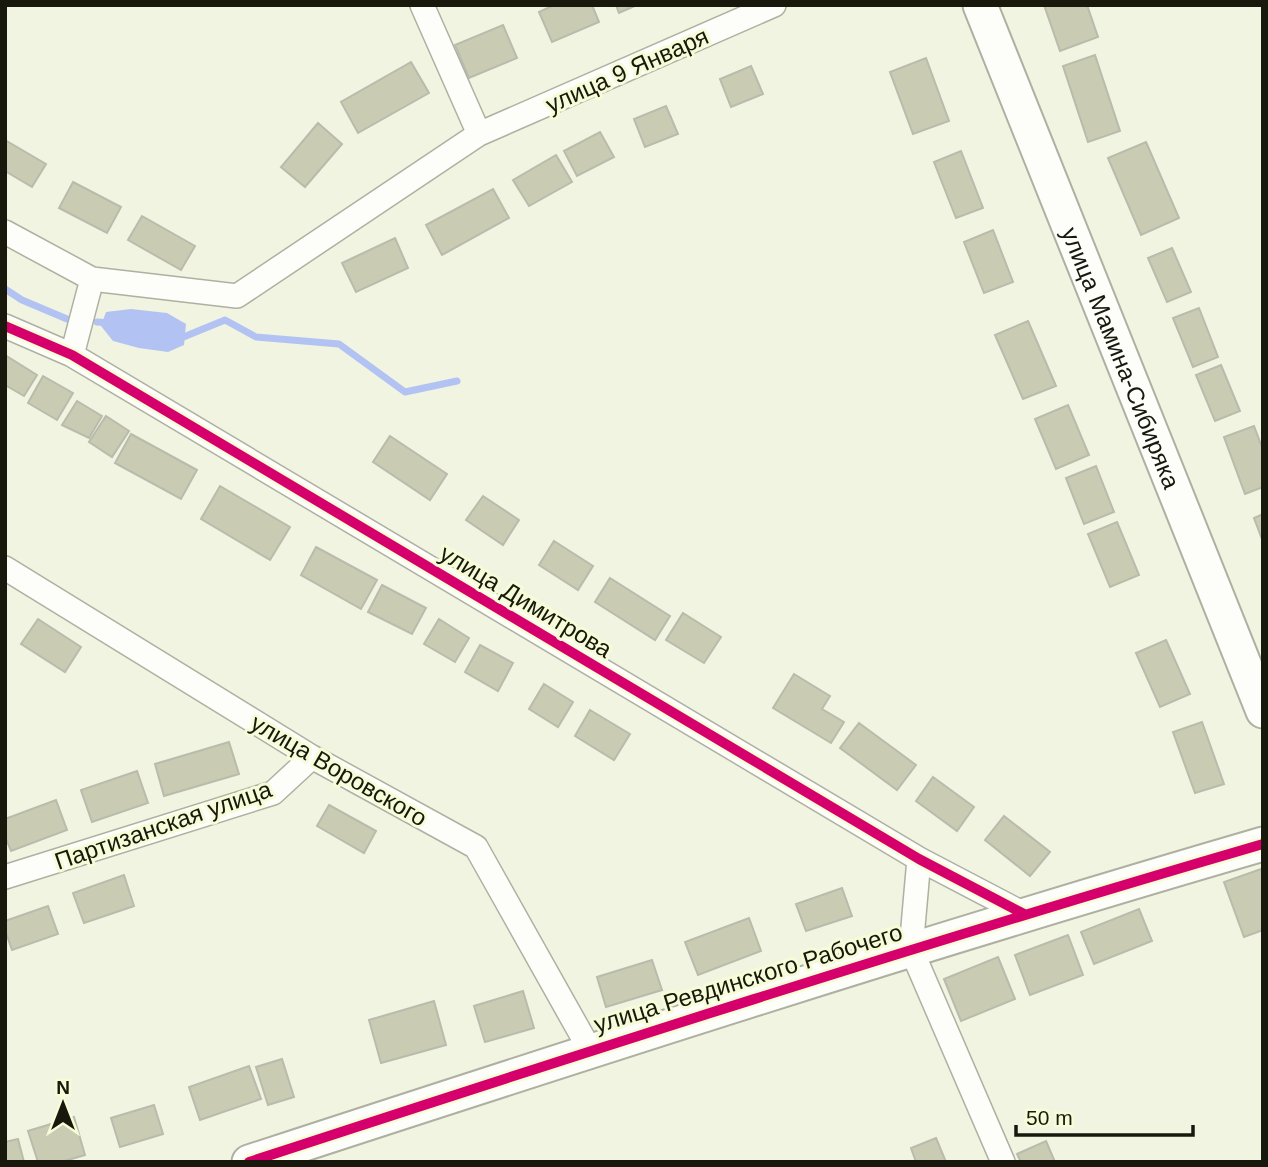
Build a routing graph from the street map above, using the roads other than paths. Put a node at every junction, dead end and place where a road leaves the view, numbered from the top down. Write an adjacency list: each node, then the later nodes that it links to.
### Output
1 (422, 5): 4 (street)
2 (774, 5): 4 (street, улица 9 Января)
3 (980, 5): 10 (street, улица Мамина-Сибиряка)
4 (480, 134): 6 (street, улица 9 Января)
5 (5, 232): 6 (street)
6 (92, 279): 8 (street)
7 (5, 326): 8 (street, улица Димитрова)
8 (72, 355): 13 (street, улица Димитрова)
9 (5, 568): 11 (street, улица Воровского)
10 (1263, 710)
11 (312, 757): 14 (street, Партизанская улица); 17 (street, улица Воровского)
12 (1263, 844): 15 (street, улица Ревдинского Рабочего)
13 (919, 859): 15 (street, улица Димитрова); 16 (street)
14 (5, 877)
15 (1024, 914): 16 (street, улица Ревдинского Рабочего)
16 (912, 949): 17 (street, улица Ревдинского Рабочего); 19 (street)
17 (590, 1050): 18 (street, улица Ревдинского Рабочего)
18 (249, 1162)
19 (1003, 1162)

